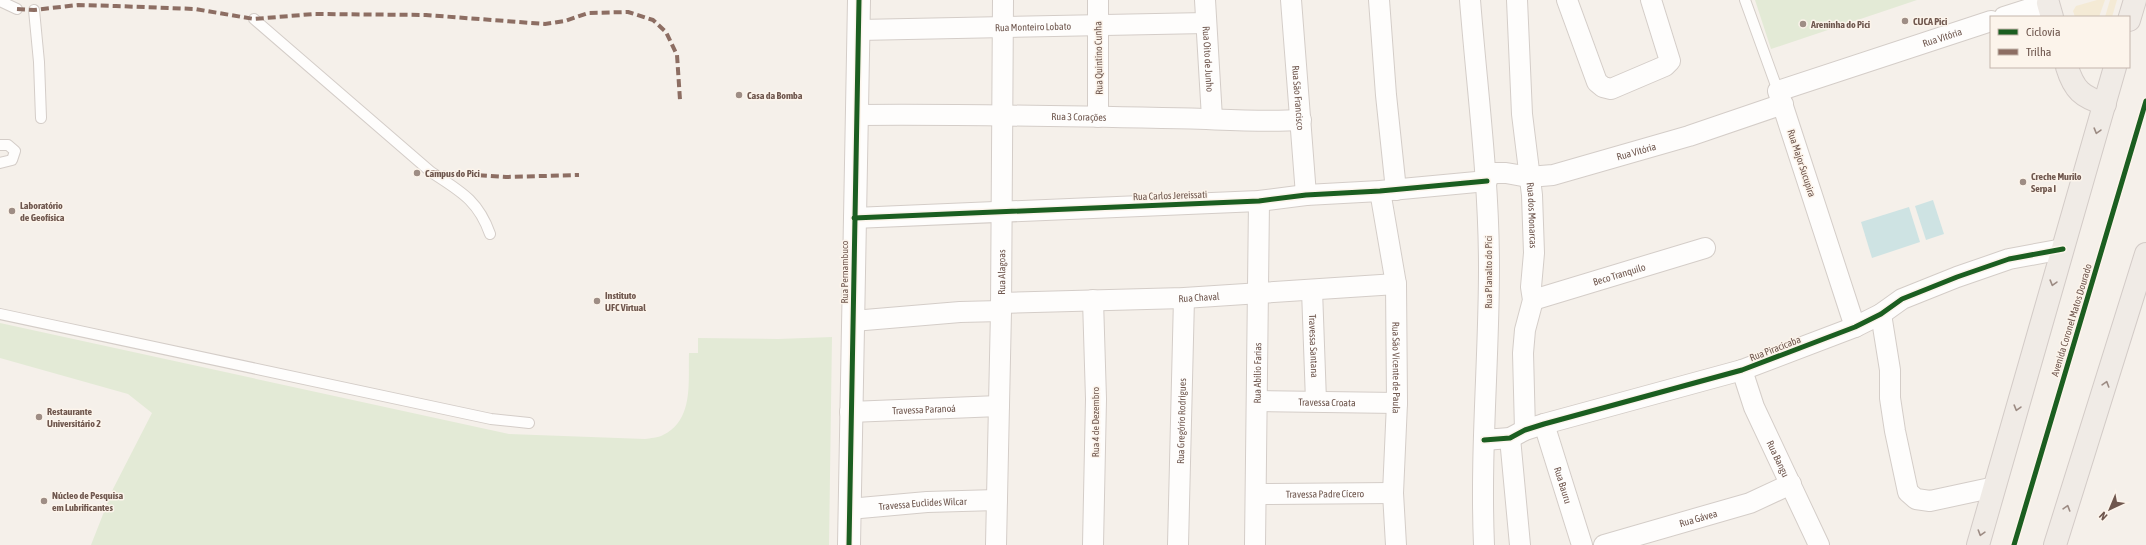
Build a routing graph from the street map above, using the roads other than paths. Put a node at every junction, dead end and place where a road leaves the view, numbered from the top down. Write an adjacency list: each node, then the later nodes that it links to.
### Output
1 (859, 0): 24 (street, Rua Pernambuco)
2 (1003, 0): 23 (street, Rua Alagoas)
3 (1098, 0): 22 (street, Rua Quintino Cunha)
4 (1206, 0): 21 (street, Rua Oito de Junho)
5 (1291, 0): 34 (street, Rua São Francisco)
6 (1379, 0): 39 (street, Rua São Vicente de Paula)
7 (1470, 0): 37 (street, Rua Planalto do Pici)
8 (1517, 0): 38 (street, Rua dos Monarcas)
9 (1568, 0): 10 (street)
10 (1651, 0)
11 (1744, 0): 27 (lane, Rua Major Sucupira)
12 (2135, 0): 18 (main road)
13 (0, 1): 14 (lane)
14 (0, 10)
15 (34, 10): 32 (lane)
16 (2050, 10): 17 (street)
17 (2011, 16)
18 (2130, 17)
19 (254, 19): 44 (lane)
20 (1990, 21): 27 (street, Rua Vitória)
21 (1206, 23): 22 (street, Rua Monteiro Lobato); 33 (street, Rua Oito de Junho)
22 (1097, 25): 23 (street, Rua Monteiro Lobato); 31 (street, Rua Quintino Cunha)
23 (1004, 28): 24 (street, Rua Monteiro Lobato); 29 (street, Rua Alagoas)
24 (859, 30): 30 (street, Rua Pernambuco)
25 (2067, 68): 28 (main road)
26 (2115, 68): 28 (main road)
27 (1781, 97): 38 (street, Rua Vitória); 58 (street, Rua Major Sucupira)
28 (2104, 104): 46 (main road, one-way to 46)
29 (1003, 114): 30 (street, Rua 3 Corações); 31 (street, Rua 3 Corações); 42 (street, Rua Alagoas)
30 (857, 115): 43 (street, Rua Pernambuco)
31 (1098, 116): 33 (street, Rua 3 Corações)
32 (41, 118)
33 (1212, 118): 34 (street, Rua 3 Corações)
34 (1301, 120): 40 (street, Rua São Francisco)
35 (0, 145): 36 (lane)
36 (0, 163)
37 (1486, 177): 38 (street, Rua Vitória); 39 (street, Rua Carlos Jereissati); 68 (street, Rua Planalto do Pici)
38 (1529, 177): 53 (street, Rua dos Monarcas)
39 (1388, 191): 40 (street, Rua Carlos Jereissati); 48 (street, Rua São Vicente de Paula)
40 (1306, 195): 41 (street, Rua Carlos Jereissati)
41 (1259, 201): 42 (street, Rua Carlos Jereissati); 50 (street, Rua Abílio Farias)
42 (1002, 212): 43 (street, Rua Carlos Jereissati); 54 (street, Rua Alagoas)
43 (854, 218): 57 (street, Rua Pernambuco)
44 (490, 234)
45 (1704, 248): 53 (street, Beco Tranquilo)
46 (2063, 249): 56 (street, Rua Piracicaba); 70 (main road, one-way to 70)
47 (2146, 254): 87 (main road, one-way to 47)
48 (1396, 284): 49 (street, Rua Chaval); 62 (street, Rua São Vicente de Paula)
49 (1312, 290): 50 (street, Rua Chaval); 61 (street, Travessa Santana)
50 (1258, 294): 51 (street, Rua Chaval); 60 (street, Rua Abílio Farias)
51 (1184, 298): 52 (street, Rua Chaval); 78 (street, Rua Gregório Rodrigues)
52 (1093, 300): 54 (street, Rua Chaval); 77 (street, Rua 4 de Dezembro)
53 (1533, 300): 67 (street, Rua dos Monarcas)
54 (1001, 307): 57 (street, Rua Chaval); 63 (street, Rua Alagoas)
55 (0, 314): 65 (lane)
56 (1881, 314): 58 (street, Rua Piracicaba); 70 (street)
57 (853, 322): 64 (street, Rua Pernambuco)
58 (1855, 327): 59 (street, Rua Piracicaba)
59 (1742, 370): 66 (street, Rua Piracicaba); 69 (street, Rua Bangu)
60 (1257, 401): 61 (street, Travessa Croata); 72 (street, Rua Abílio Farias)
61 (1316, 401): 62 (street, Travessa Croata)
62 (1398, 404): 71 (street, Rua São Vicente de Paula)
63 (999, 406): 64 (street, Travessa Paranoá); 73 (street, Rua Alagoas)
64 (850, 412): 74 (street, Rua Pernambuco)
65 (529, 423)
66 (1544, 424): 67 (street, Rua Piracicaba); 83 (street, Rua Bauru)
67 (1518, 434): 68 (street, Rua Piracicaba); 82 (street, Rua dos Monarcas)
68 (1484, 440): 81 (street, Rua Planalto do Pici)
69 (1791, 484): 84 (street, Rua Gávea); 85 (street, Rua Bangu)
70 (1995, 487): 86 (main road, one-way to 86)
71 (1394, 493): 72 (street, Travessa Padre Cícero); 80 (street, Rua São Vicente de Paula)
72 (1256, 494): 79 (street, Rua Abílio Farias)
73 (997, 500): 74 (street, Travessa Euclides Wilcar); 76 (street, Rua Alagoas)
74 (849, 509): 75 (street, Rua Pernambuco)
75 (849, 545)
76 (996, 545)
77 (1093, 545)
78 (1178, 545)
79 (1255, 545)
80 (1396, 545)
81 (1484, 545)
82 (1520, 545)
83 (1582, 545)
84 (1604, 545)
85 (1819, 545)
86 (1978, 545)
87 (2055, 545)

